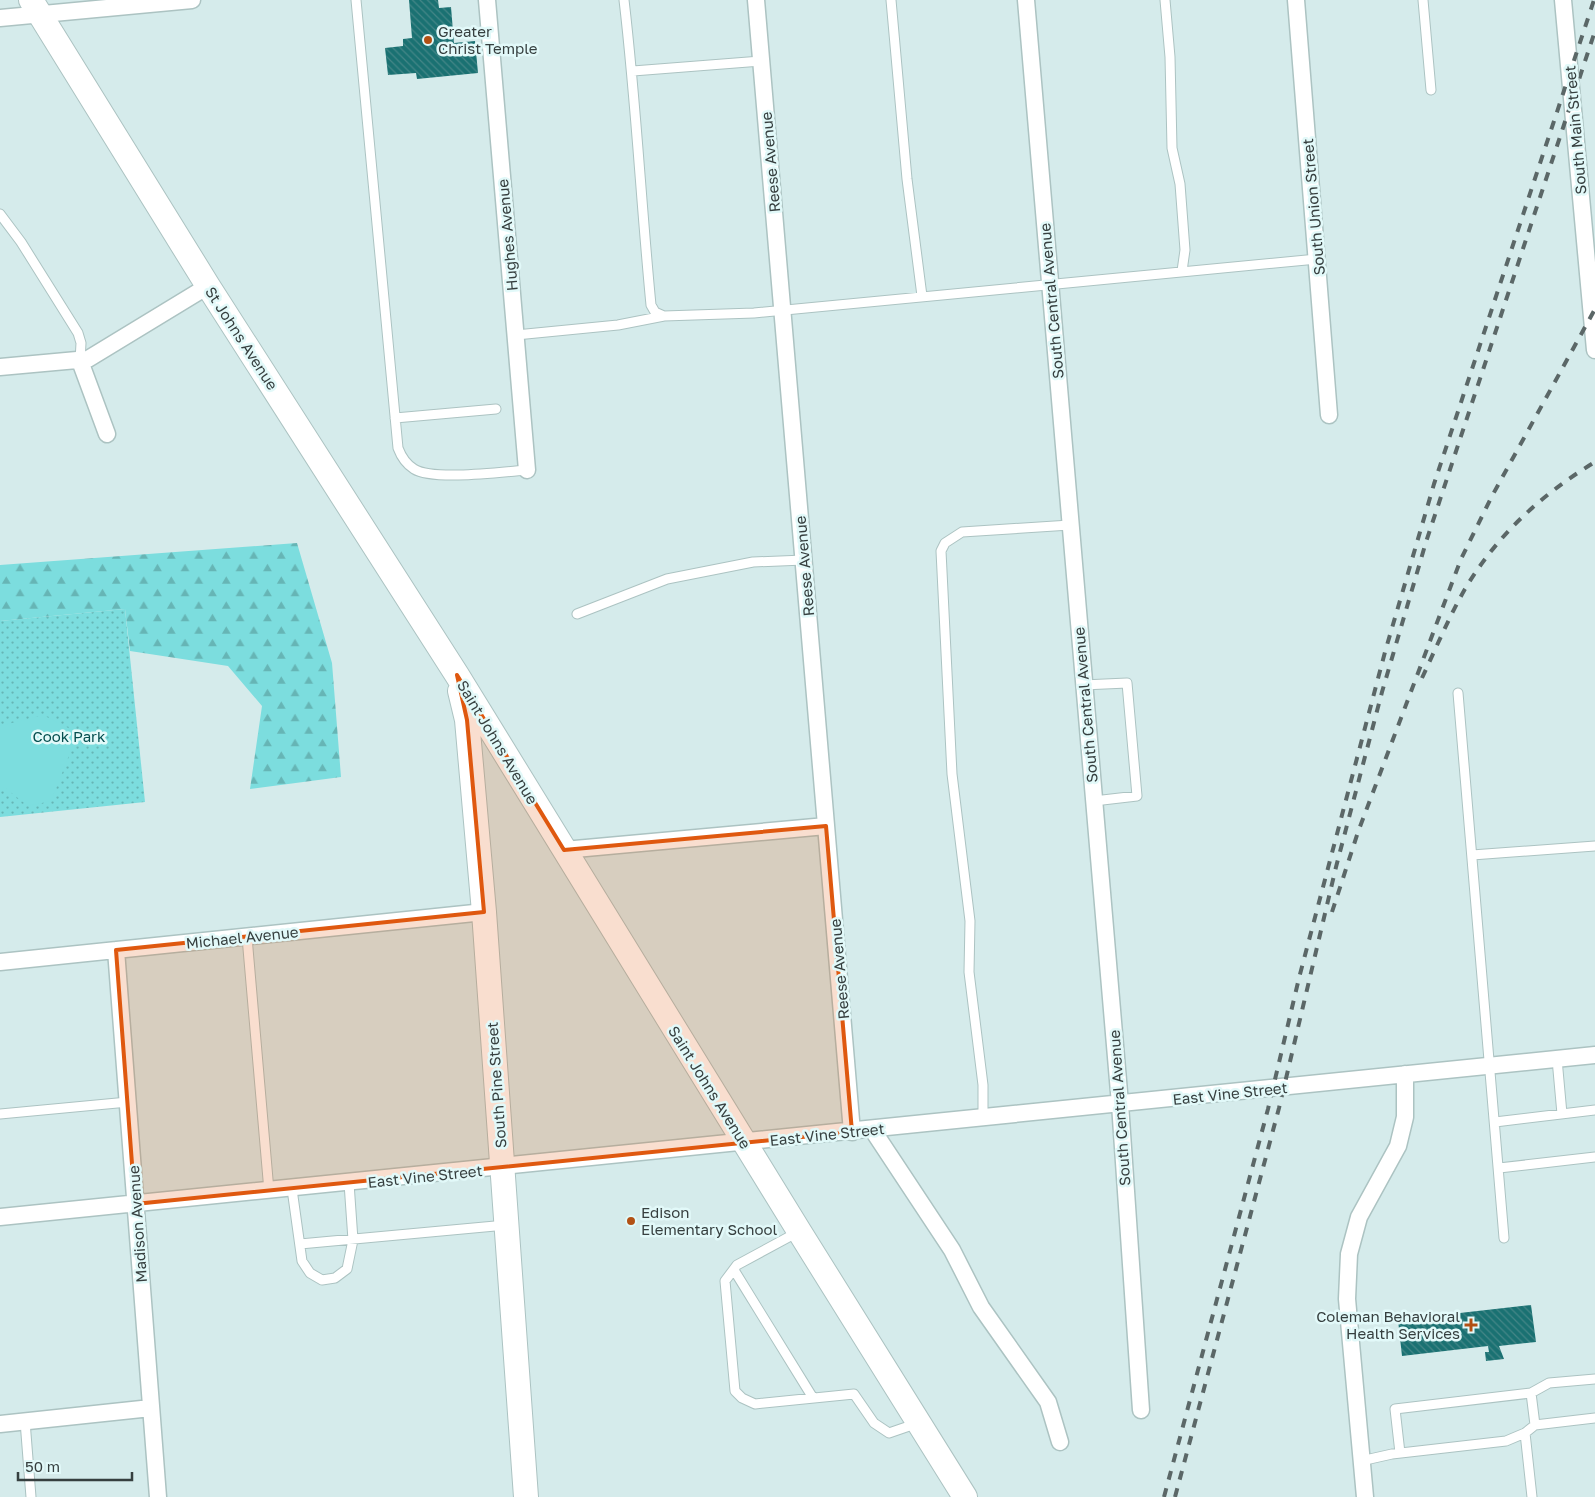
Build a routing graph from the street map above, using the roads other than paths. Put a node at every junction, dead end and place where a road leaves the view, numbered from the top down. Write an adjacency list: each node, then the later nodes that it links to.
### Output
1 (192, 0): 12 (street)
2 (356, 0): 31 (lane)
3 (487, 0): 25 (street, Hughes Avenue)
4 (624, 0): 15 (lane)
5 (756, 0): 14 (street, Reese Avenue)
6 (891, 0): 22 (lane)
7 (1026, 0): 20 (street, South Central Avenue)
8 (1165, 0): 19 (lane)
9 (1296, 0): 18 (street, South Union Street)
10 (1423, 0): 16 (lane)
11 (1563, 0): 26 (street, South Main Street)
12 (36, 7): 13 (street); 21 (main road, St Johns Avenue)
13 (0, 18)
14 (761, 61): 15 (lane); 23 (street, Reese Avenue)
15 (632, 72): 24 (lane)
16 (1430, 90)
17 (0, 214): 27 (lane)
18 (1317, 259): 19 (lane); 30 (street, South Union Street)
19 (1182, 271): 20 (lane)
20 (1050, 283): 22 (lane); 34 (street, South Central Avenue)
21 (208, 286): 27 (street); 37 (main road, St Johns Avenue)
22 (922, 296): 23 (lane)
23 (782, 310): 24 (lane); 35 (street, Reese Avenue)
24 (664, 316): 25 (lane)
25 (516, 335): 33 (street, Hughes Avenue)
26 (1595, 350)
27 (80, 361): 28 (street); 32 (street)
28 (0, 368)
29 (496, 409): 31 (lane)
30 (1329, 415)
31 (395, 418): 33 (lane)
32 (108, 434)
33 (527, 470)
34 (1070, 525): 38 (street, South Central Avenue); 58 (lane)
35 (804, 560): 36 (lane); 41 (street, Reese Avenue)
36 (577, 614)
37 (457, 675): 43 (main road, Saint Johns Avenue); 45 (main road, South Pine Street)
38 (1084, 685): 40 (street, South Central Avenue); 40 (lane)
39 (1458, 693): 44 (lane)
40 (1094, 801): 54 (street, South Central Avenue)
41 (826, 826): 43 (street); 61 (street, Reese Avenue)
42 (1595, 846): 44 (lane)
43 (564, 850): 62 (main road, Saint Johns Avenue)
44 (1472, 856): 51 (lane)
45 (484, 912): 46 (street, Michael Avenue); 64 (main road, South Pine Street)
46 (247, 936): 47 (street, Michael Avenue); 68 (lane)
47 (116, 950): 48 (street, Michael Avenue); 53 (street, Madison Avenue)
48 (0, 962)
49 (1595, 1055): 50 (street, East Vine Street)
50 (1557, 1059): 51 (street, East Vine Street); 57 (lane)
51 (1491, 1066): 52 (street, East Vine Street); 59 (lane)
52 (1405, 1074): 54 (street, East Vine Street); 90 (street)
53 (128, 1102): 56 (lane); 69 (street, Madison Avenue)
54 (1120, 1104): 58 (street, East Vine Street); 81 (street, South Central Avenue)
55 (1595, 1110): 57 (lane)
56 (0, 1114)
57 (1562, 1114): 59 (lane)
58 (983, 1118): 60 (street, East Vine Street)
59 (1495, 1122): 65 (lane)
60 (872, 1130): 61 (street, East Vine Street); 88 (street)
61 (852, 1132): 62 (street, East Vine Street)
62 (744, 1143): 64 (street, East Vine Street); 72 (main road, Saint Johns Avenue)
63 (1595, 1157): 65 (lane)
64 (502, 1168): 66 (street, East Vine Street); 71 (main road, South Pine Street)
65 (1499, 1168): 73 (lane)
66 (349, 1183): 67 (street, East Vine Street); 74 (lane)
67 (292, 1188): 68 (street, East Vine Street); 75 (lane)
68 (269, 1191): 69 (street, East Vine Street)
69 (136, 1204): 70 (street, East Vine Street); 80 (street, Madison Avenue)
70 (0, 1217)
71 (506, 1225): 74 (lane); 93 (main road, South Pine Street)
72 (799, 1232): 76 (lane); 84 (main road, Saint Johns Avenue)
73 (1504, 1238)
74 (353, 1240): 75 (lane); 75 (lane)
75 (300, 1244)
76 (735, 1268): 79 (lane); 79 (lane)
77 (1595, 1378): 78 (lane)
78 (1531, 1394): 86 (lane); 89 (lane)
79 (814, 1398): 84 (lane)
80 (151, 1408): 83 (street); 92 (street, Madison Avenue)
81 (1141, 1410)
82 (1595, 1418): 86 (lane)
83 (24, 1421): 85 (street); 91 (lane)
84 (919, 1423): 94 (main road, Saint Johns Avenue)
85 (0, 1424)
86 (1534, 1425): 87 (lane)
87 (1525, 1433): 89 (lane); 96 (lane)
88 (1060, 1442)
89 (1400, 1453): 90 (lane)
90 (1361, 1461): 95 (street)
91 (31, 1497)
92 (158, 1497)
93 (526, 1497)
94 (965, 1497)
95 (1365, 1497)
96 (1532, 1497)

